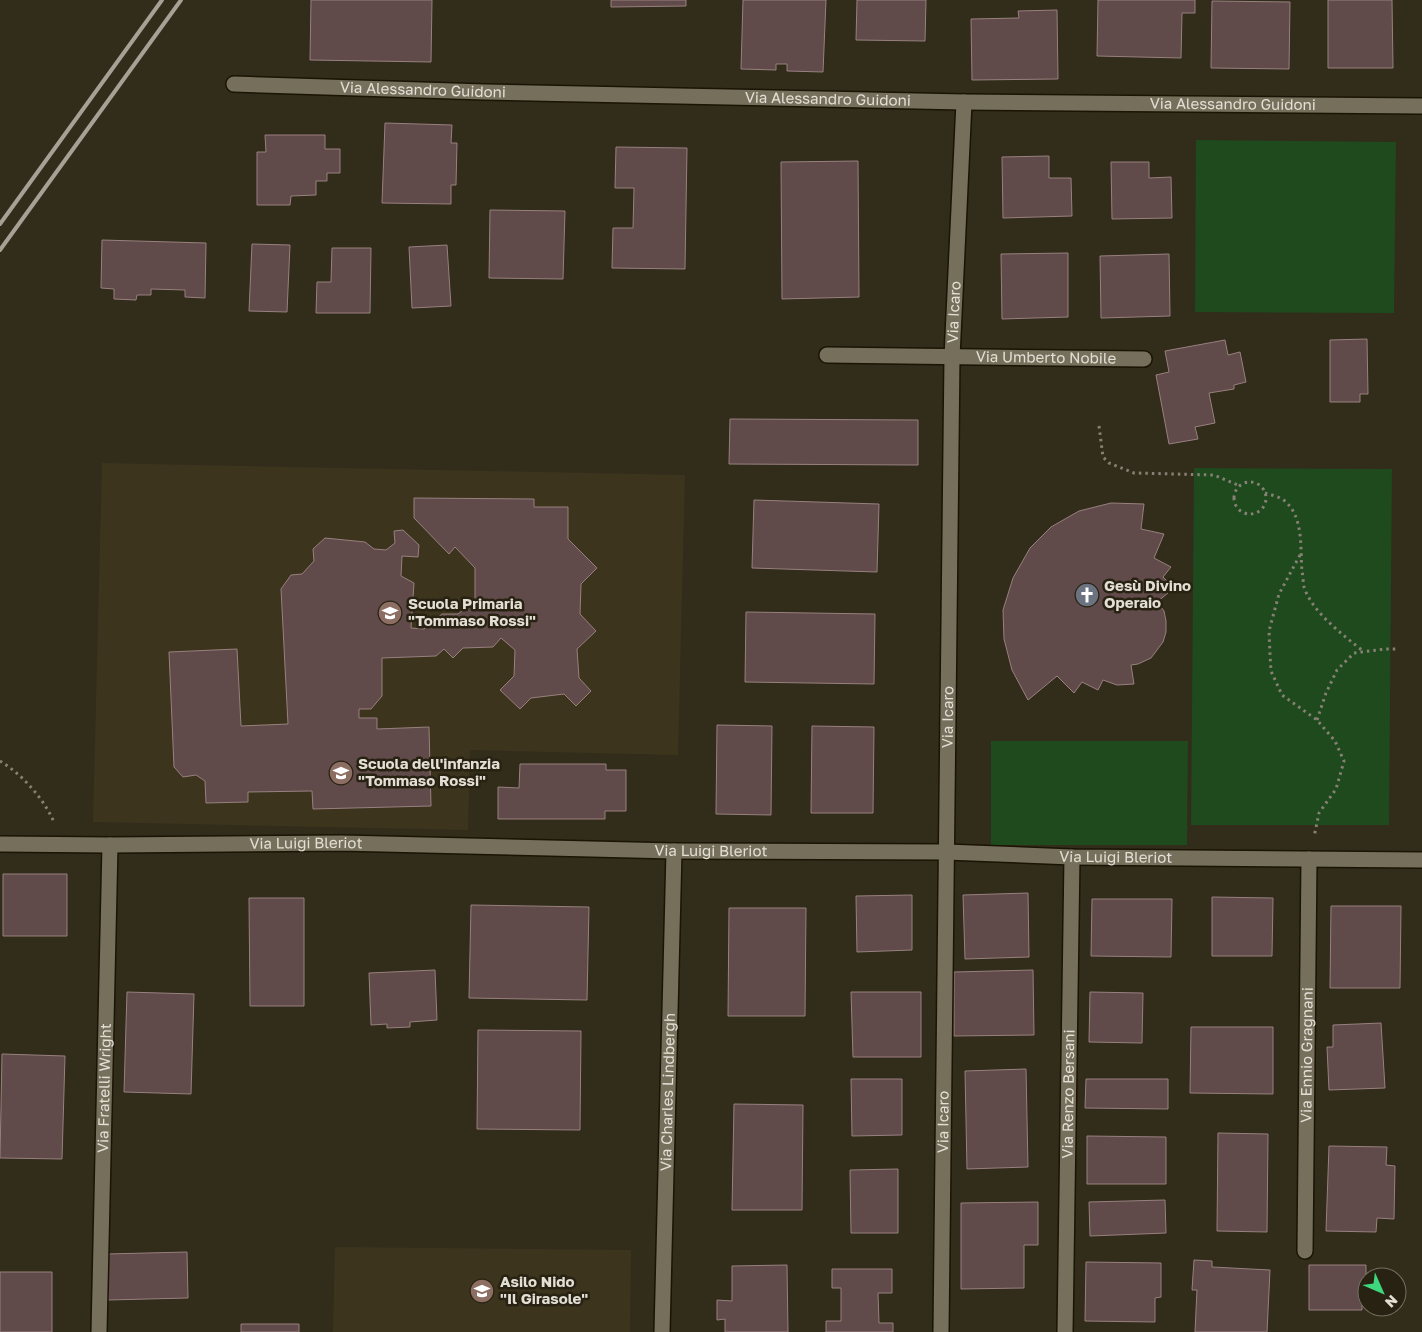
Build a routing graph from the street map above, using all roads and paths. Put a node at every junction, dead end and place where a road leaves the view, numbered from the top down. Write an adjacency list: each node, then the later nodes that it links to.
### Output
1 (234, 84): 2 (street, Via Alessandro Guidoni)
2 (964, 102): 3 (street, Via Alessandro Guidoni); 5 (street, Via Icaro)
3 (1422, 106)
4 (826, 355): 5 (street, Via Umberto Nobile)
5 (952, 356): 6 (street, Via Umberto Nobile); 19 (street, Via Icaro)
6 (1144, 359)
7 (1099, 426): 8 (path)
8 (1240, 486): 9 (path); 9 (path)
9 (1265, 493): 10 (path)
10 (1300, 555): 12 (path); 13 (path)
11 (1396, 649): 12 (path)
12 (1363, 651): 13 (path)
13 (1317, 720): 21 (path)
14 (0, 761): 16 (path)
15 (0, 844): 16 (street, Via Luigi Bleriot)
16 (61, 844): 17 (street, Via Luigi Bleriot)
17 (110, 845): 18 (street, Via Luigi Bleriot); 24 (street, Via Fratelli Wright)
18 (674, 851): 19 (street, Via Luigi Bleriot); 25 (street, Via Charles Lindbergh)
19 (946, 852): 20 (street, Via Luigi Bleriot); 26 (street, Via Icaro)
20 (1072, 857): 21 (street, Via Luigi Bleriot); 27 (street, Via Renzo Bersani)
21 (1310, 859): 22 (street, Via Luigi Bleriot); 23 (street, Via Ennio Gragnani)
22 (1422, 860)
23 (1304, 1251)
24 (99, 1332)
25 (662, 1332)
26 (941, 1332)
27 (1065, 1332)

